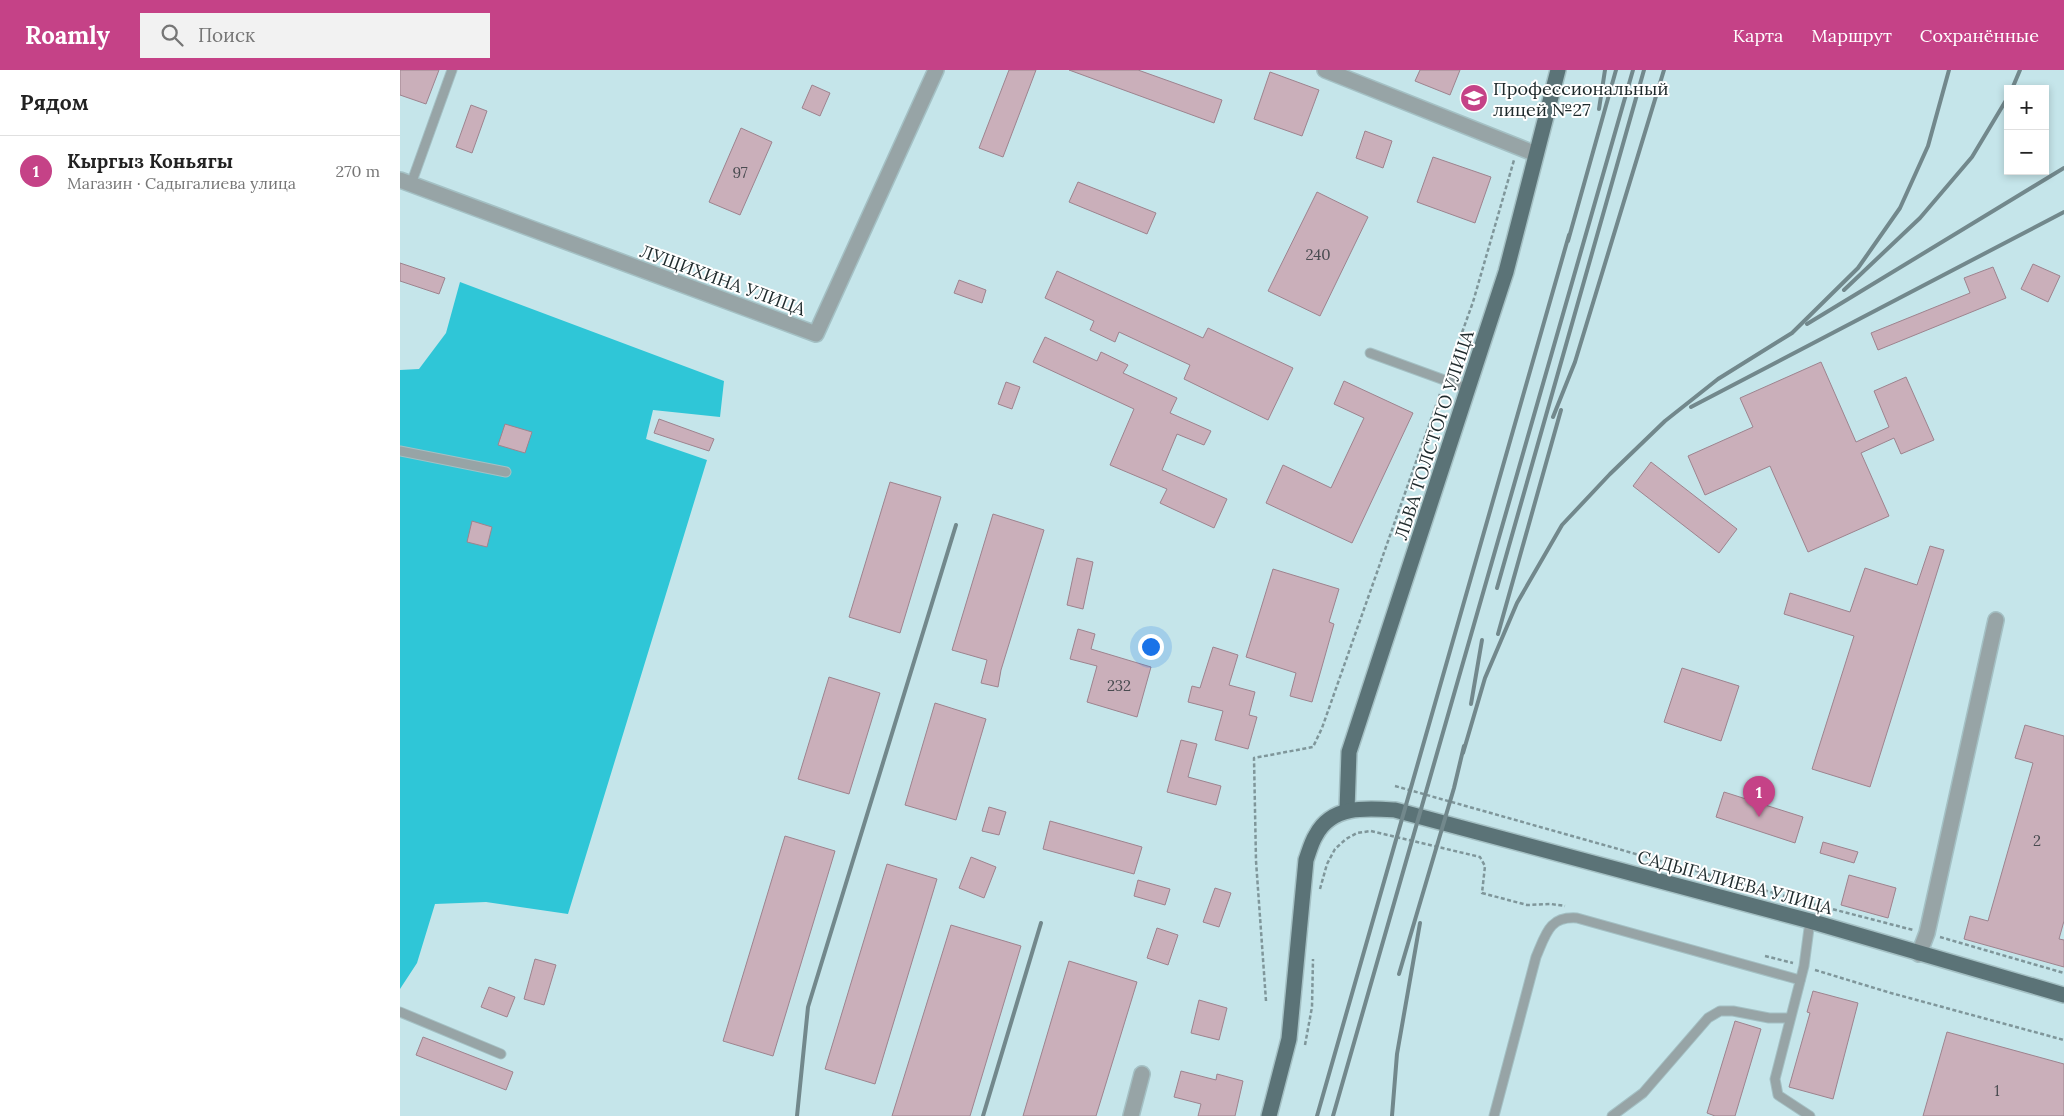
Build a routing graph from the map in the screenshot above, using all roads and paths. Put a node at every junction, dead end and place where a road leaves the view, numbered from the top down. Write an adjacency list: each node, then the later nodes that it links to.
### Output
1 (452, 70): 7 (lane)
2 (936, 70): 7 (street, ЛУЩИХИНА УЛИЦА)
3 (1325, 70): 5 (street)
4 (1558, 70): 6 (main road, ЛЬВА ТОЛСТОГО УЛИЦА)
5 (1518, 146): 6 (street); 9 (path)
6 (1536, 154): 10 (main road, ЛЬВА ТОЛСТОГО УЛИЦА)
7 (406, 182)
8 (1370, 353): 10 (lane)
9 (1448, 371)
10 (1469, 388): 16 (main road, ЛЬВА ТОЛСТОГО УЛИЦА)
11 (1440, 394): 26 (path)
12 (400, 451): 13 (lane)
13 (506, 472)
14 (1996, 620): 20 (street)
15 (1395, 786): 20 (path)
16 (1347, 810): 19 (main road, САДЫГАЛИЕВА УЛИЦА); 33 (main road)
17 (1319, 890): 18 (path)
18 (1482, 893)
19 (1810, 921): 22 (main road, САДЫГАЛИЕВА УЛИЦА); 24 (lane)
20 (1927, 934): 22 (street); 23 (path)
21 (1313, 953): 29 (path)
22 (1919, 954): 25 (main road, САДЫГАЛИЕВА УЛИЦА)
23 (2064, 973)
24 (1800, 980): 28 (lane); 34 (lane)
25 (2064, 995)
26 (1266, 1001)
27 (400, 1012): 30 (lane)
28 (1789, 1018): 35 (lane); 36 (lane)
29 (1304, 1048)
30 (501, 1054)
31 (1142, 1074): 32 (street)
32 (1131, 1116)
33 (1270, 1116)
34 (1494, 1116)
35 (1612, 1116)
36 (1810, 1116)

